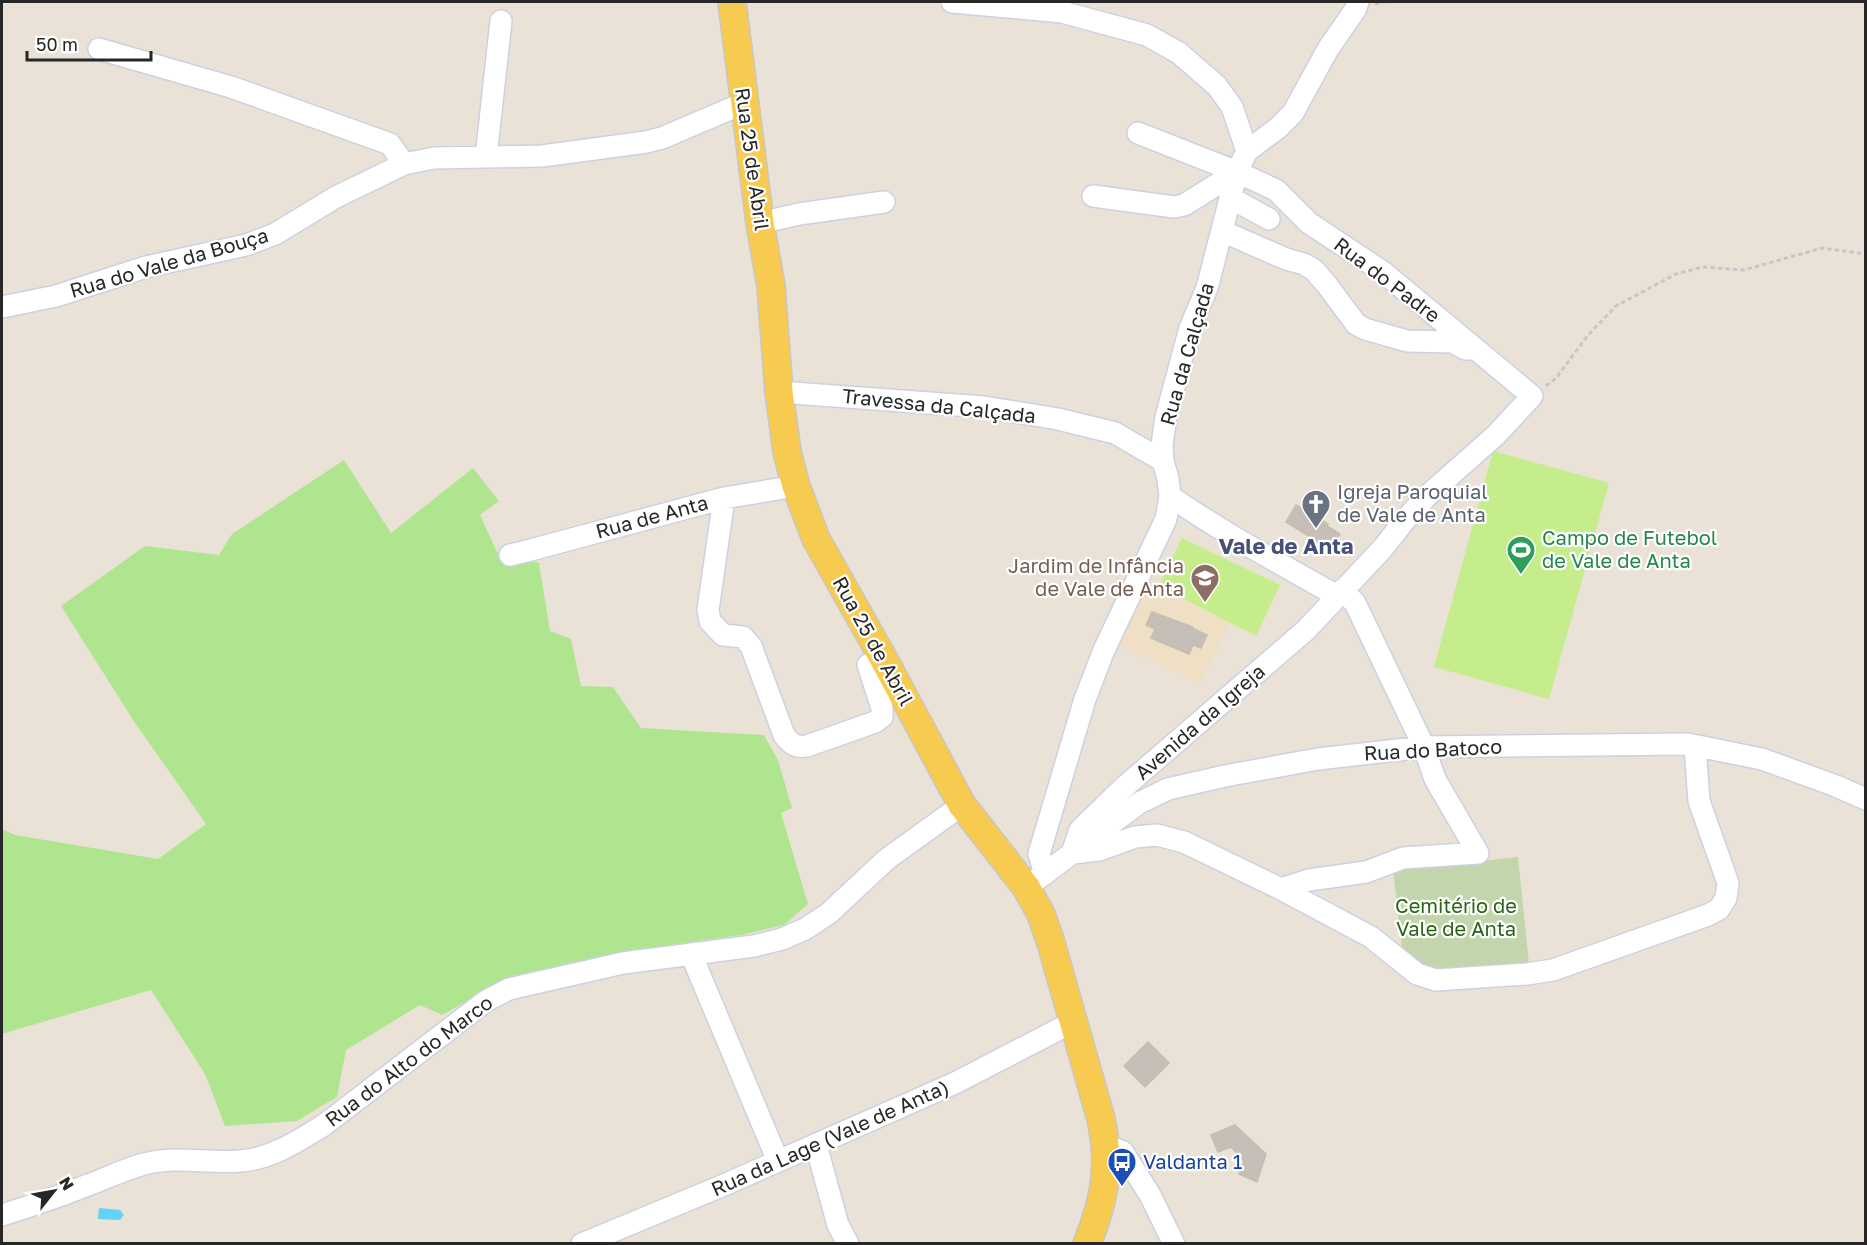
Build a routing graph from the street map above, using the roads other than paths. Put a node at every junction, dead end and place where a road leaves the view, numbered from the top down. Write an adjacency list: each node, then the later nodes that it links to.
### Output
1 (732, 2): 7 (main road, Rua 25 de Abril)
2 (952, 2): 4 (street)
3 (1358, 2): 9 (street)
4 (1060, 7): 9 (street)
5 (501, 21): 10 (street)
6 (99, 49): 11 (street)
7 (744, 103): 10 (street, Rua do Vale da Bouça); 17 (main road, Rua 25 de Abril)
8 (1138, 133): 12 (street, Rua do Padre)
9 (1247, 151): 12 (street, Rua da Calçada)
10 (486, 157): 11 (street, Rua do Vale da Bouça)
11 (404, 164): 19 (street, Rua do Vale da Bouça)
12 (1238, 172): 13 (street); 14 (street, Rua da Calçada); 20 (street, Rua do Padre)
13 (1094, 196)
14 (1231, 198): 16 (street); 18 (street, Rua da Calçada)
15 (884, 202): 17 (street)
16 (1269, 219)
17 (760, 223): 21 (main road, Rua 25 de Abril)
18 (1222, 231): 20 (street); 23 (street, Rua da Calçada)
19 (2, 307)
20 (1478, 350): 22 (street, Rua do Padre)
21 (779, 392): 23 (street, Travessa da Calçada); 24 (main road, Rua 25 de Abril)
22 (1532, 396): 28 (street, Avenida da Igreja)
23 (1163, 461): 25 (street, Rua da Calçada)
24 (796, 486): 26 (street, Rua de Anta); 29 (main road, Rua 25 de Abril)
25 (1170, 496): 28 (street); 35 (street, Rua da Calçada)
26 (724, 498): 27 (street, Rua de Anta); 29 (street)
27 (510, 555)
28 (1340, 593): 31 (street); 34 (street, Avenida da Igreja)
29 (882, 656): 33 (main road, Rua 25 de Abril)
30 (1695, 746): 31 (street, Rua do Batoco); 32 (street, Rua do Batoco); 36 (street)
31 (1424, 747): 34 (street, Rua do Batoco); 36 (street)
32 (1866, 799)
33 (962, 805): 35 (main road, Rua 25 de Abril); 37 (street, Rua do Alto do Marco)
34 (1072, 853): 35 (street, Rua do Batoco); 36 (street)
35 (1036, 880): 38 (main road, Rua 25 de Abril)
36 (1281, 889)
37 (691, 954): 41 (street); 42 (street, Rua do Alto do Marco)
38 (1073, 1022): 39 (street, Rua da Lage (Vale de Anta)); 40 (main road, Rua 25 de Abril)
39 (816, 1145): 41 (street, Rua da Lage (Vale de Anta)); 44 (street)
40 (1106, 1145): 45 (main road, Rua 25 de Abril); 46 (street)
41 (778, 1161): 43 (street, Rua da Lage (Vale de Anta))
42 (2, 1215)
43 (582, 1244)
44 (848, 1244)
45 (1087, 1244)
46 (1174, 1244)

